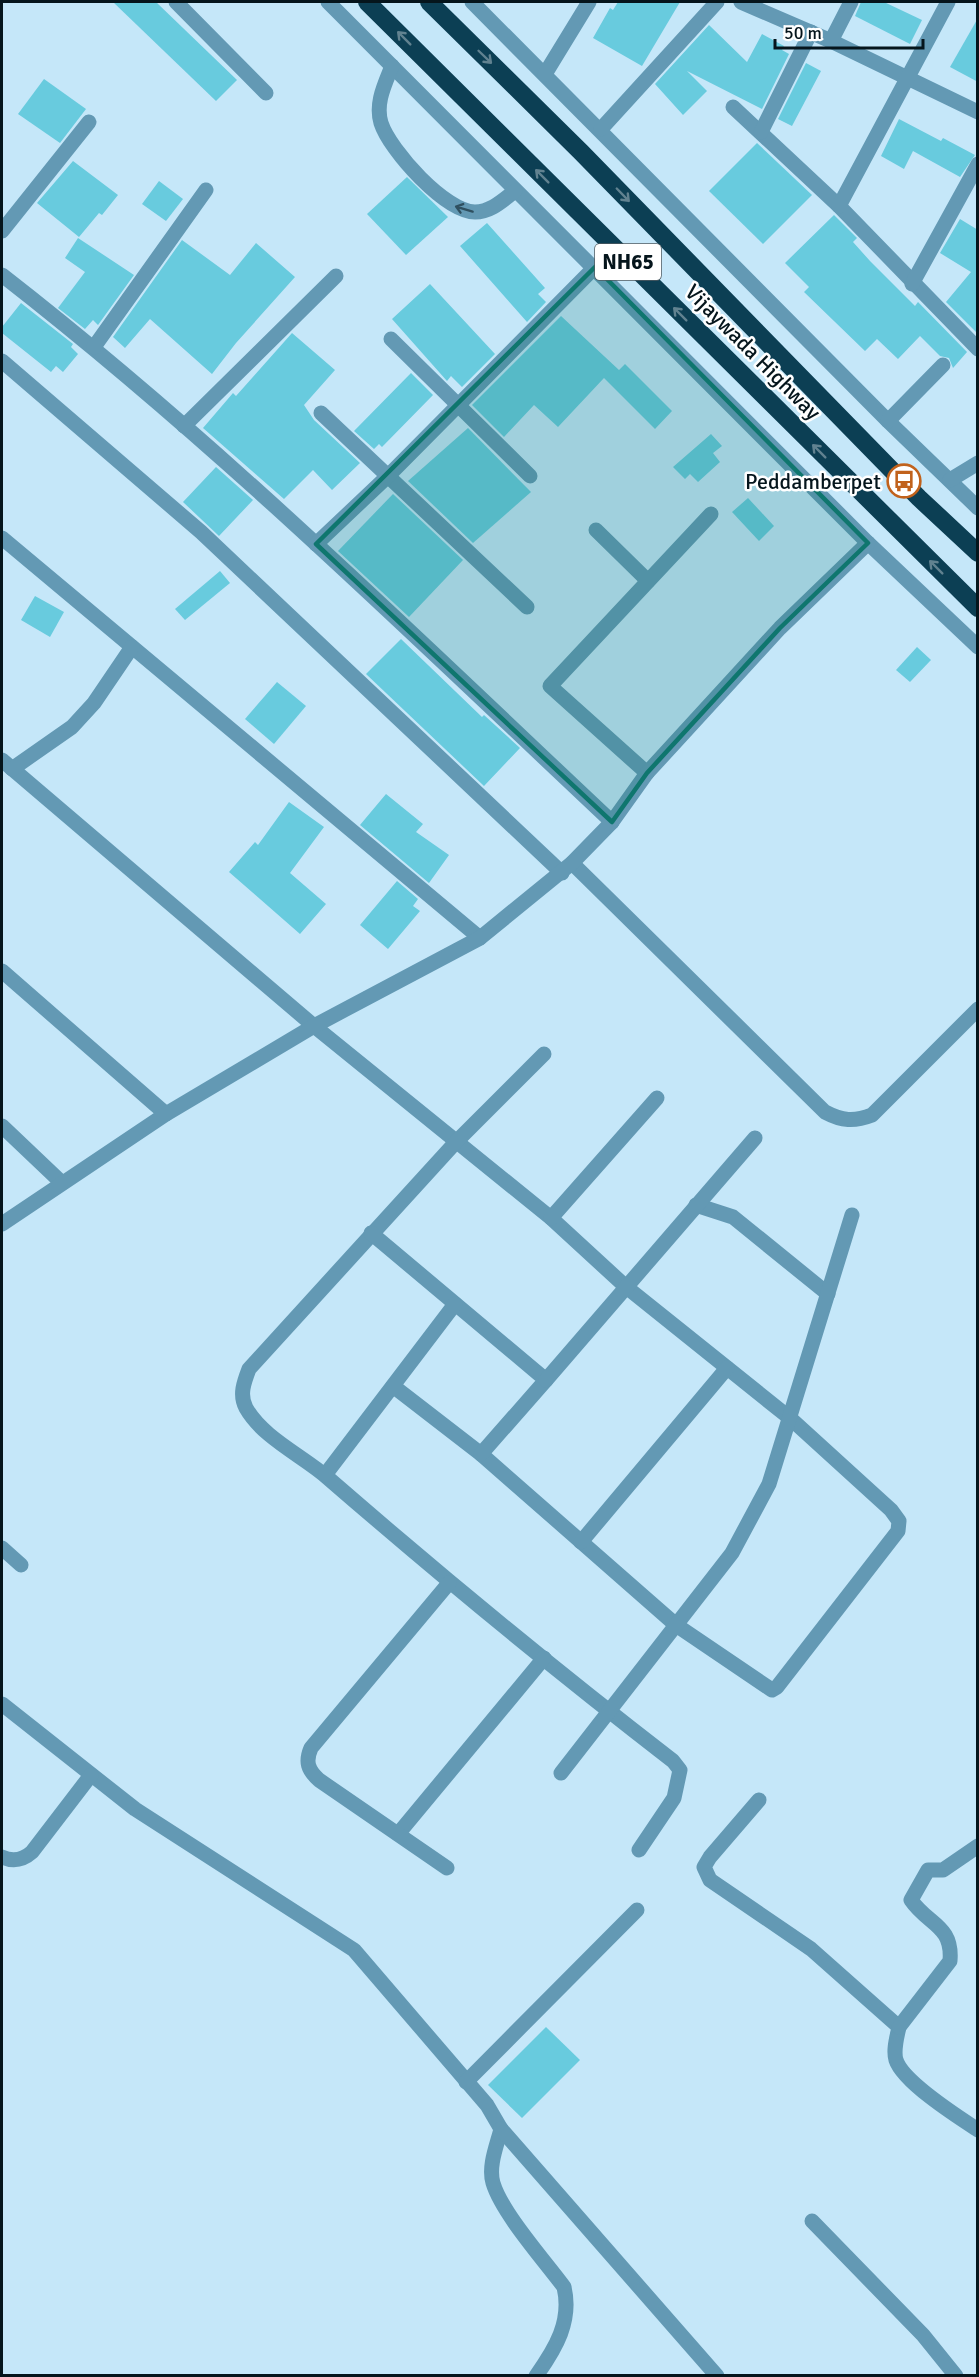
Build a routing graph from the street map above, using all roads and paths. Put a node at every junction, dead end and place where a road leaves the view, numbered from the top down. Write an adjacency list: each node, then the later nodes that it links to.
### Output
1 (176, 2): 16 (street)
2 (328, 2): 13 (street)
3 (368, 2): 53 (highway, Vijaywada Highway / NH65, one-way to 3)
4 (429, 2): 50 (highway, Vijaywada Highway / NH65, one-way to 50)
5 (472, 2): 14 (street)
6 (590, 2): 14 (street)
7 (717, 2): 20 (street)
8 (741, 2): 11 (street)
9 (851, 2): 12 (street)
10 (948, 2): 15 (street)
11 (811, 32): 12 (street); 21 (street)
12 (831, 42): 15 (street)
13 (392, 66): 24 (street); 24 (street, one-way to 13)
14 (545, 74): 20 (street)
15 (908, 79): 18 (street); 25 (street)
16 (266, 93)
17 (733, 107): 21 (street)
18 (978, 112)
19 (89, 122): 26 (street)
20 (600, 129): 38 (street)
21 (761, 132): 25 (street)
22 (978, 164): 30 (street)
23 (206, 190): 32 (street)
24 (515, 191): 27 (street)
25 (839, 206): 30 (street)
26 (2, 231)
27 (595, 267): 36 (street); 48 (street)
28 (2, 275): 32 (street)
29 (336, 276): 39 (street)
30 (912, 284): 33 (street)
31 (391, 339): 36 (street)
32 (94, 347): 39 (street)
33 (978, 349)
34 (2, 361): 59 (street)
35 (943, 365): 38 (street)
36 (457, 405): 41 (street); 42 (street)
37 (321, 413): 41 (street)
38 (888, 421): 43 (street)
39 (184, 426): 49 (street)
40 (978, 463): 43 (street)
41 (389, 475): 49 (street); 52 (street)
42 (530, 476)
43 (950, 480): 44 (street)
44 (978, 508)
45 (711, 514): 51 (street)
46 (596, 530): 51 (street)
47 (2, 538): 54 (street)
48 (868, 543): 55 (street); 57 (street)
49 (316, 544): 58 (street)
50 (978, 554)
51 (648, 581): 57 (street)
52 (527, 607)
53 (978, 608)
54 (132, 647): 56 (street); 60 (street)
55 (978, 647)
56 (7, 765): 63 (street)
57 (647, 773): 58 (street)
58 (612, 822): 59 (street)
59 (567, 868): 60 (street); 62 (street)
60 (480, 938): 63 (street)
61 (2, 971): 66 (street)
62 (978, 1009)
63 (314, 1026): 66 (street); 69 (street)
64 (544, 1054): 69 (street)
65 (657, 1098): 73 (street)
66 (166, 1114): 70 (street)
67 (2, 1126): 70 (street)
68 (755, 1138): 71 (street)
69 (455, 1143): 73 (street); 75 (street)
70 (62, 1183): 74 (street)
71 (696, 1205): 76 (street); 77 (street)
72 (852, 1215): 77 (street)
73 (551, 1218): 76 (street)
74 (2, 1224)
75 (371, 1233): 78 (street); 84 (street)
76 (625, 1286): 79 (street); 80 (street)
77 (828, 1294): 82 (street)
78 (456, 1304): 80 (street); 81 (street)
79 (727, 1368): 82 (street); 85 (street)
80 (546, 1380): 83 (street)
81 (393, 1386): 83 (street); 84 (street)
82 (791, 1419): 89 (street); 89 (street)
83 (481, 1454): 85 (street)
84 (325, 1475): 88 (street)
85 (581, 1542): 89 (street)
86 (2, 1548): 87 (street)
87 (21, 1565)
88 (449, 1582): 90 (street); 96 (street)
89 (676, 1625): 92 (street)
90 (544, 1659): 92 (street); 96 (street)
91 (2, 1704): 94 (street)
92 (610, 1712): 93 (street); 98 (street)
93 (561, 1773)
94 (91, 1774): 99 (street); 103 (street)
95 (759, 1800): 102 (street)
96 (398, 1834): 100 (street)
97 (978, 1846): 102 (street)
98 (639, 1850)
99 (2, 1857)
100 (447, 1868)
101 (638, 1910): 103 (street)
102 (899, 2027): 105 (street)
103 (466, 2082): 104 (street)
104 (501, 2128): 107 (street); 108 (street)
105 (978, 2130)
106 (812, 2221): 109 (street)
107 (536, 2376)
108 (717, 2376)
109 (956, 2376)

